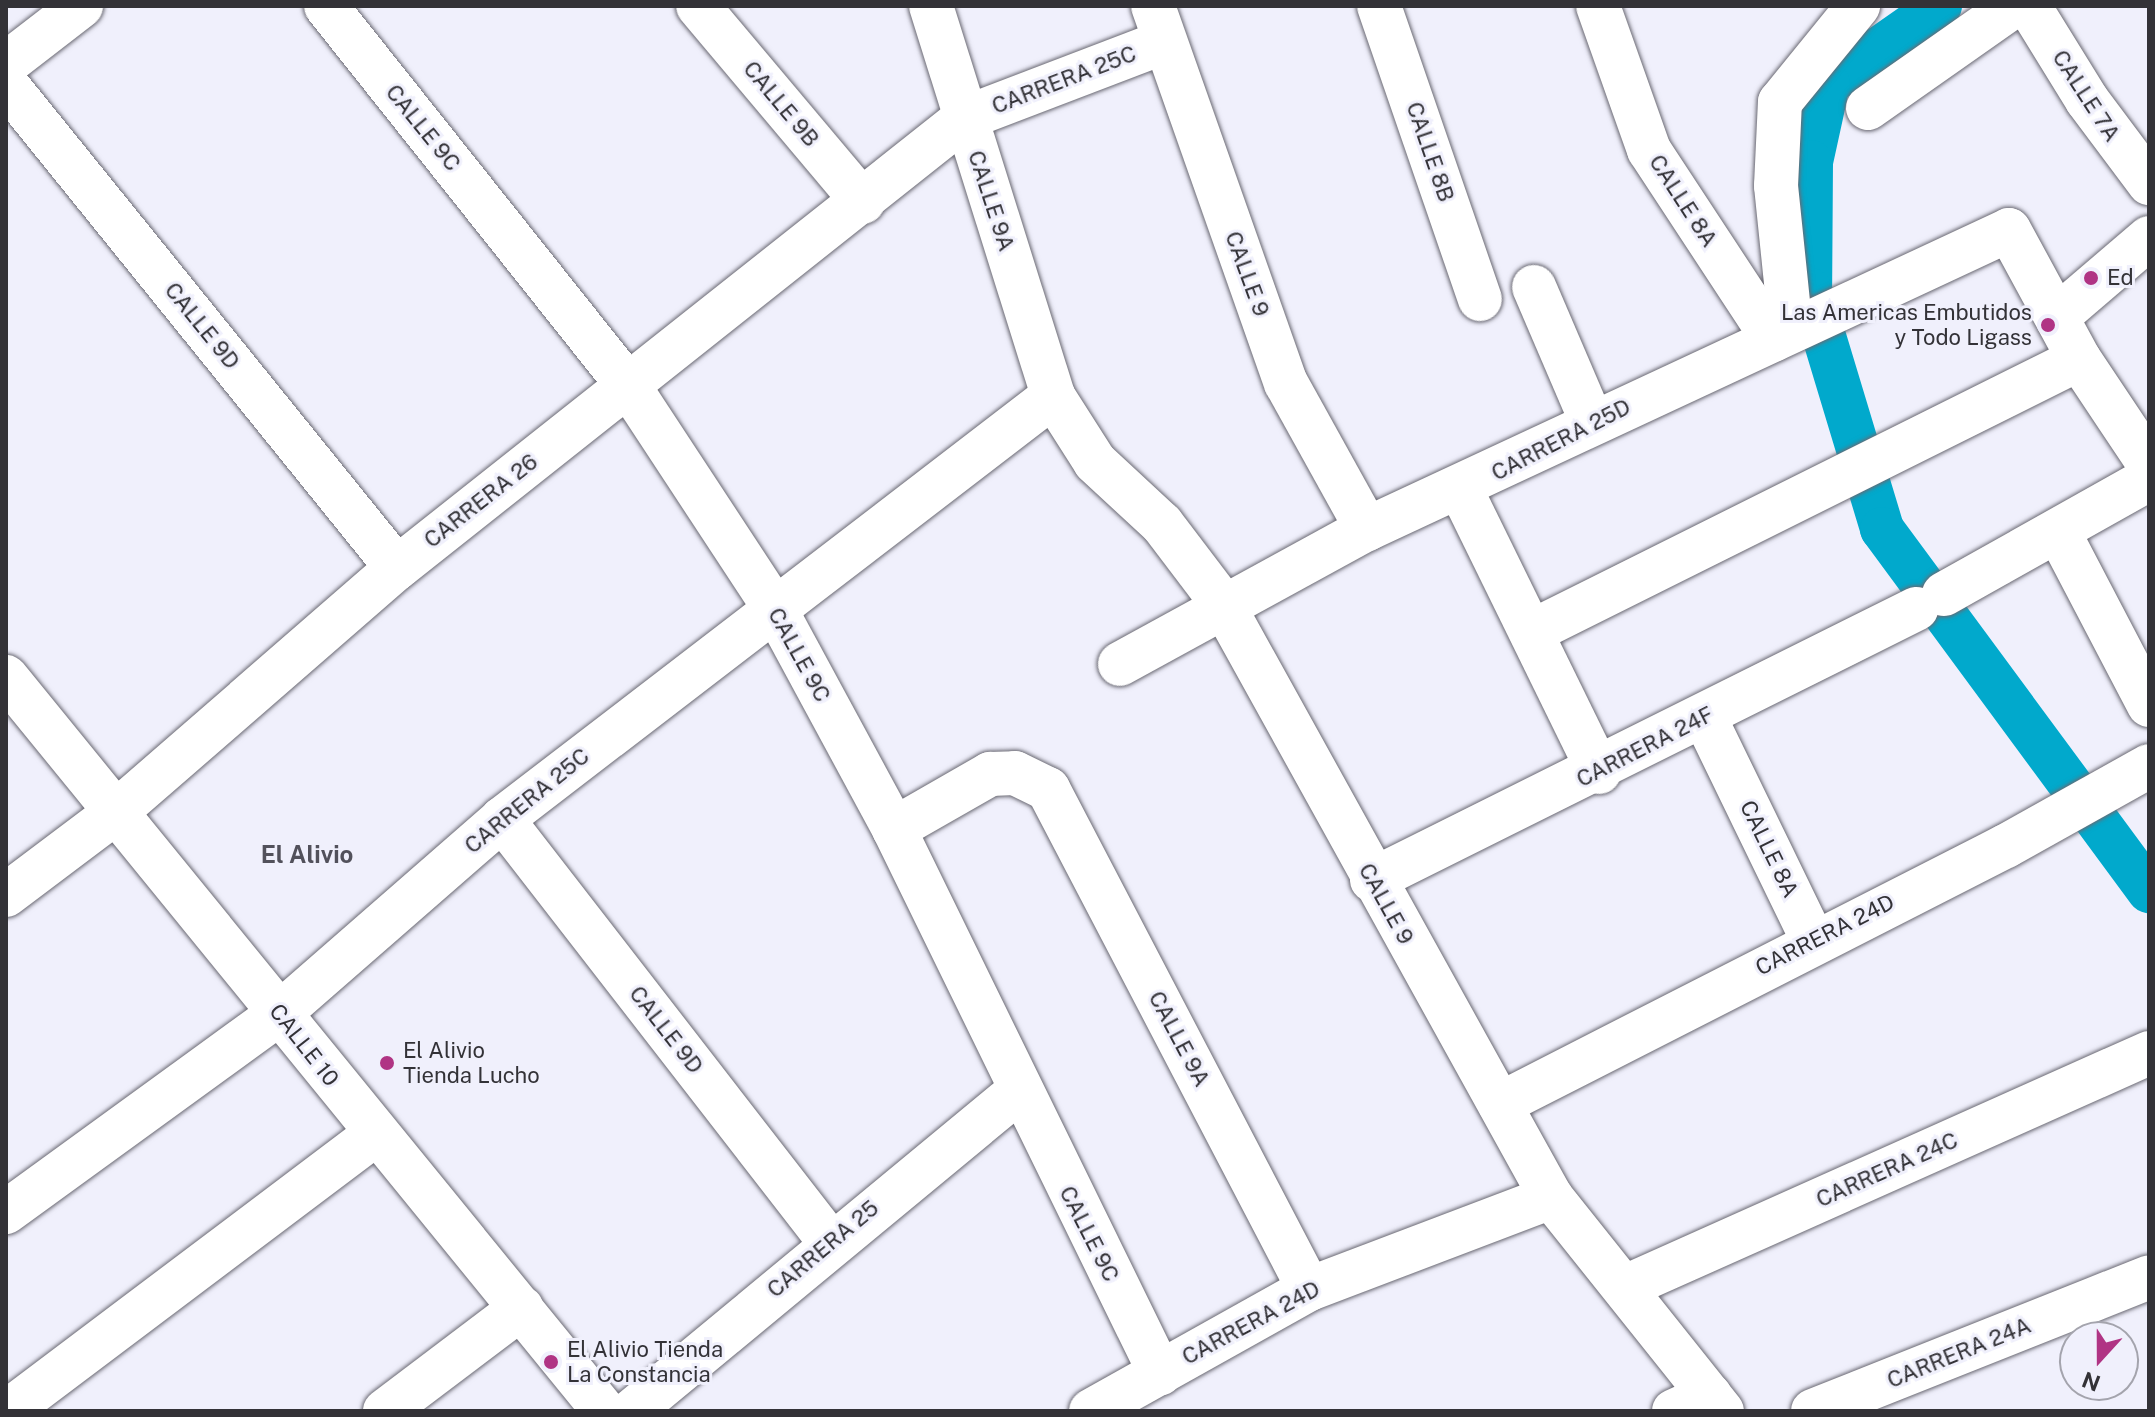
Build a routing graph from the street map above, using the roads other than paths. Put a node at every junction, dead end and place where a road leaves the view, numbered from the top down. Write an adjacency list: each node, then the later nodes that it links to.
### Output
1 (81, 6): 11 (street)
2 (326, 6): 23 (street, CALLE 9C)
3 (698, 6): 16 (street, CALLE 9B)
4 (931, 6): 14 (street, CALLE 9A)
5 (1379, 6): 19 (street, CALLE 8B)
6 (1598, 6): 21 (street, CALLE 8A)
7 (1858, 6): 21 (street)
8 (2013, 6): 13 (street)
9 (2029, 6): 15 (street, CALLE 7A)
10 (1158, 24): 14 (street, CARRERA 25C); 29 (street, CALLE 9)
11 (6, 64)
12 (6, 84): 31 (street, CALLE 9D)
13 (1868, 108)
14 (965, 118): 16 (street, CARRERA 26); 24 (street, CALLE 9A)
15 (2149, 183)
16 (863, 202): 23 (street, CARRERA 26)
17 (2149, 238): 20 (street)
18 (1534, 287): 25 (street)
19 (1480, 299)
20 (2058, 316): 21 (street, CARRERA 25D); 22 (street)
21 (1803, 326): 25 (street, CARRERA 25D)
22 (2079, 359): 26 (street); 34 (street)
23 (628, 385): 31 (street, CARRERA 26); 33 (street, CALLE 9C)
24 (1053, 396): 32 (street, CALLE 9); 33 (street, CARRERA 25C)
25 (1592, 422): 28 (street, CARRERA 25D)
26 (2149, 464)
27 (2149, 479): 30 (street, CARRERA 24F)
28 (1461, 490): 29 (street, CARRERA 25D); 34 (street)
29 (1367, 529): 32 (street, CARRERA 25D)
30 (2059, 533): 37 (street); 38 (street, CARRERA 24F)
31 (397, 568): 41 (street, CARRERA 26)
32 (1222, 603): 35 (street, CARRERA 25D); 44 (street, CALLE 9)
33 (774, 607): 42 (street, CARRERA 25C); 43 (street, CALLE 9C)
34 (1531, 632): 40 (street)
35 (1120, 664)
36 (6, 677): 41 (street, CALLE 10)
37 (2149, 705)
38 (1704, 716): 40 (street, CARRERA 24F); 46 (street, CALLE 8A)
39 (2149, 766): 46 (street, CARRERA 24D)
40 (1599, 772): 44 (street, CARRERA 24F)
41 (116, 812): 45 (street, CARRERA 26); 47 (street, CALLE 10)
42 (502, 819): 47 (street, CARRERA 25C); 54 (street, CALLE 9D)
43 (894, 829): 49 (street, CALLE 9C); 57 (street, CALLE 9A)
44 (1372, 880): 50 (street, CALLE 9)
45 (6, 895)
46 (1813, 940): 50 (street, CARRERA 24D)
47 (280, 1013): 51 (street, CALLE 10); 53 (street, CARRERA 25C)
48 (2149, 1053): 56 (street, CARRERA 24C)
49 (1017, 1092): 54 (street, CARRERA 25); 59 (street, CALLE 9C)
50 (1500, 1104): 52 (street, CALLE 9)
51 (374, 1135): 58 (street, CALLE 10); 61 (street)
52 (1551, 1197): 56 (street, CALLE 9); 57 (street, CARRERA 24D)
53 (6, 1212)
54 (830, 1242): 64 (street, CARRERA 25)
55 (2149, 1277): 66 (street, CARRERA 24A)
56 (1625, 1287): 60 (street, CALLE 9)
57 (1309, 1289): 59 (street, CARRERA 24D)
58 (521, 1308): 62 (street); 63 (street, CALLE 10)
59 (1160, 1373): 65 (street, CARRERA 24D)
60 (1702, 1406)
61 (8, 1411)
62 (385, 1411)
63 (604, 1411)
64 (632, 1411)
65 (1091, 1411)
66 (1813, 1411)

